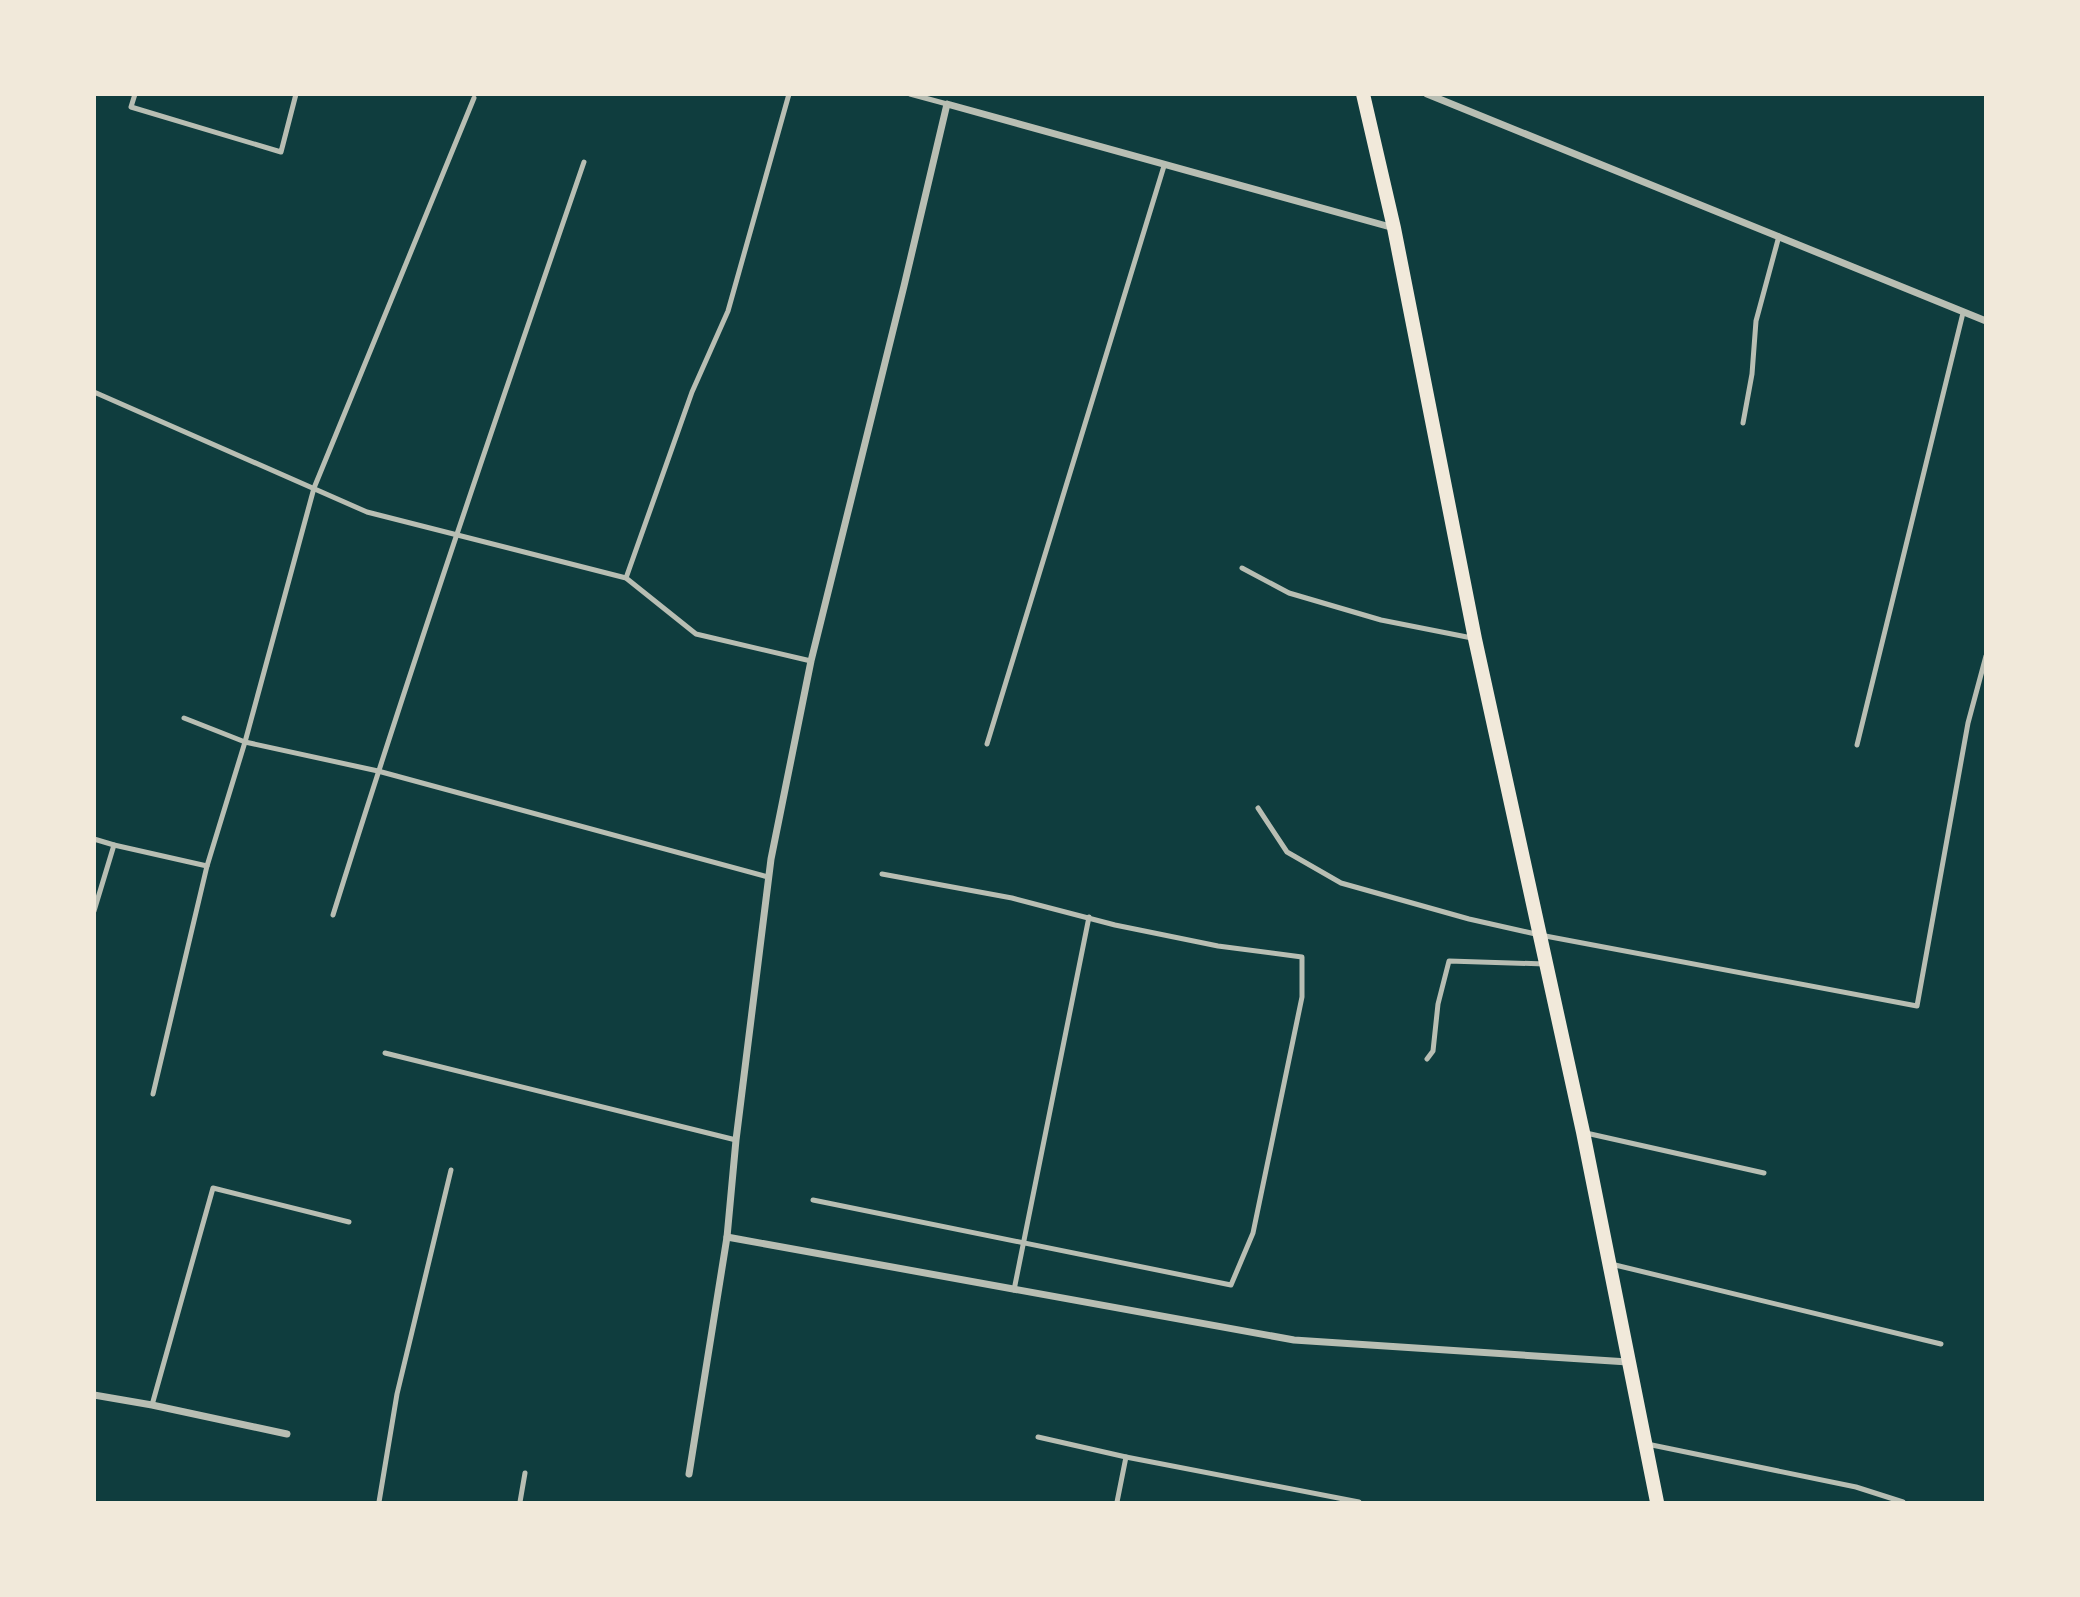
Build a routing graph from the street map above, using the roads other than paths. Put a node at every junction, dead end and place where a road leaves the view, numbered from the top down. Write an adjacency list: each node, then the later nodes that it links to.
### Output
1 (135, 94): 2 (lane)
2 (296, 94)
3 (789, 94): 20 (lane)
4 (910, 94): 8 (lane)
5 (1363, 94): 11 (main road)
6 (1427, 94): 12 (street)
7 (474, 98): 17 (lane)
8 (947, 104): 10 (street); 23 (street)
9 (584, 162): 18 (lane)
10 (1164, 166): 11 (street); 26 (lane)
11 (1394, 228): 21 (main road)
12 (1779, 236): 13 (street); 16 (lane)
13 (1963, 313): 14 (street); 27 (lane)
14 (1986, 321)
15 (94, 392): 17 (lane)
16 (1743, 423)
17 (314, 488): 18 (lane); 25 (lane)
18 (456, 534): 20 (lane); 28 (lane)
19 (1242, 568): 21 (lane)
20 (626, 578): 23 (lane)
21 (1475, 639): 38 (main road)
22 (1986, 656): 38 (lane)
23 (811, 661): 34 (street)
24 (184, 718): 25 (lane)
25 (245, 742): 28 (lane); 32 (lane)
26 (987, 744)
27 (1857, 745)
28 (378, 771): 34 (lane); 36 (lane)
29 (1258, 808): 38 (lane)
30 (94, 839): 31 (lane)
31 (114, 845): 32 (lane); 35 (lane)
32 (207, 866): 42 (lane)
33 (882, 874): 37 (lane)
34 (768, 877): 44 (street)
35 (94, 911)
36 (333, 915)
37 (1089, 917): 50 (lane); 50 (lane)
38 (1540, 935): 39 (main road)
39 (1545, 964): 41 (lane); 43 (main road)
40 (385, 1053): 44 (lane)
41 (1427, 1059)
42 (153, 1094)
43 (1583, 1132): 46 (lane); 51 (main road)
44 (736, 1140): 49 (street)
45 (451, 1170): 63 (lane)
46 (1764, 1173)
47 (813, 1200): 50 (lane)
48 (349, 1222): 56 (lane)
49 (727, 1237): 52 (street); 62 (street)
50 (1024, 1243): 52 (lane)
51 (1608, 1264): 53 (lane); 54 (main road)
52 (1014, 1290): 54 (street)
53 (1941, 1345)
54 (1628, 1362): 59 (main road)
55 (94, 1395): 56 (street)
56 (152, 1405): 57 (street)
57 (287, 1434)
58 (1038, 1437): 60 (lane)
59 (1644, 1444): 67 (main road); 68 (lane)
60 (1126, 1457): 65 (lane); 66 (lane)
61 (525, 1473): 64 (lane)
62 (689, 1474)
63 (379, 1503)
64 (520, 1503)
65 (1117, 1503)
66 (1359, 1503)
67 (1657, 1503)
68 (1903, 1503)

